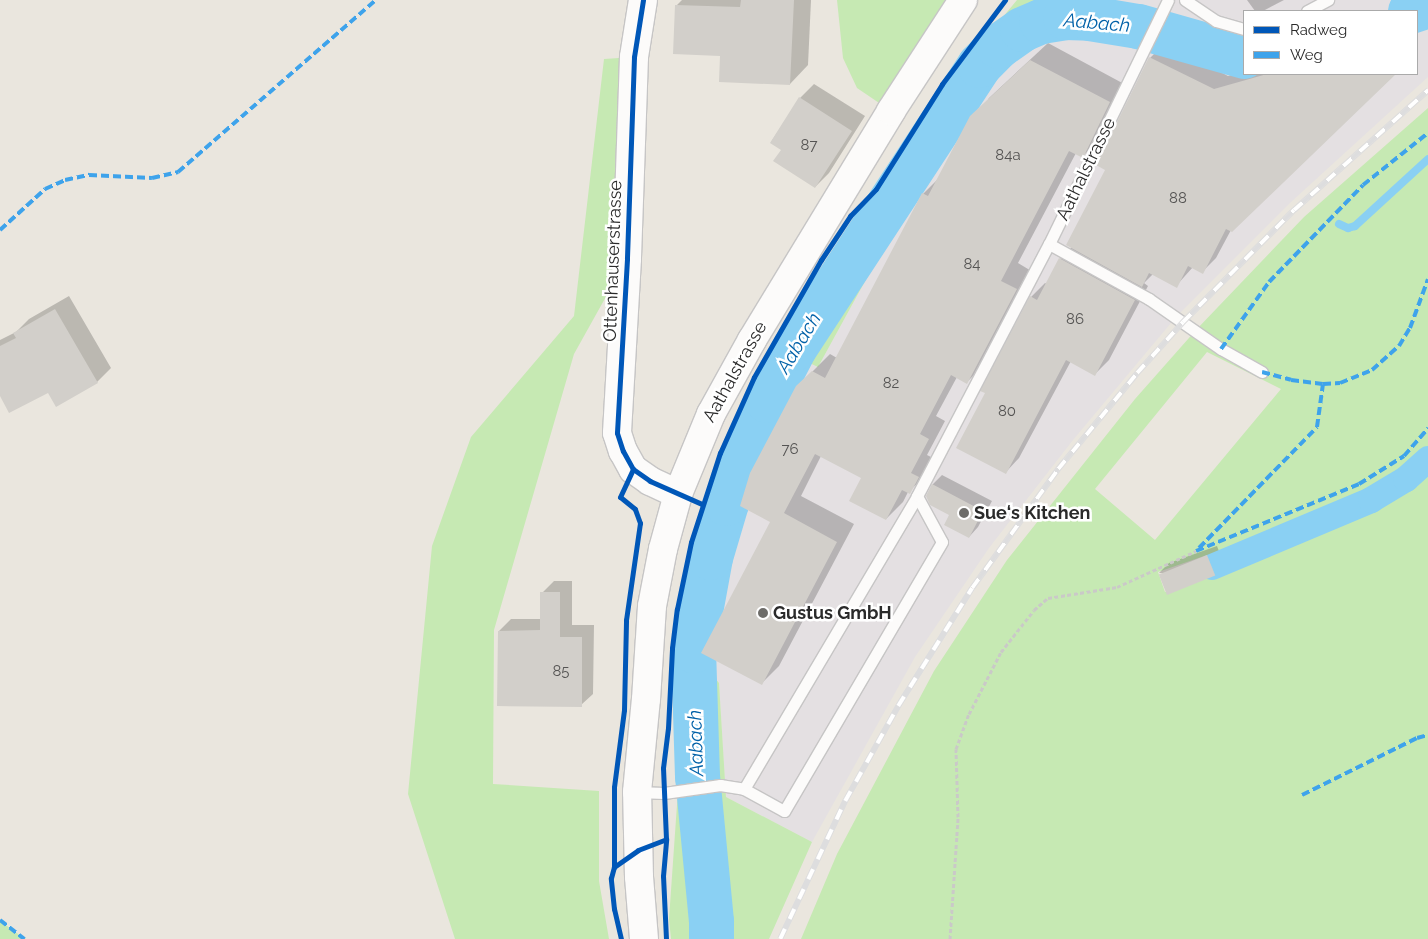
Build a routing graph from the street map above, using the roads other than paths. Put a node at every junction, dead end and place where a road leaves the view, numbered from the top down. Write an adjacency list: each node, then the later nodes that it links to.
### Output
1 (643, 0): 10 (main road, Ottenhauserstrasse)
2 (963, 0): 10 (main road, Aathalstrasse)
3 (1186, 0): 7 (lane)
4 (1328, 0): 6 (lane)
5 (1167, 4): 8 (lane, Aathalstrasse)
6 (1309, 10)
7 (1243, 29)
8 (1049, 244): 9 (lane); 11 (lane, Aathalstrasse)
9 (1262, 372)
10 (678, 494): 13 (main road, Aathalstrasse)
11 (917, 496): 12 (lane, Aathalstrasse); 12 (lane)
12 (744, 789): 13 (lane)
13 (637, 792): 14 (main road, Aathalstrasse)
14 (644, 939)

